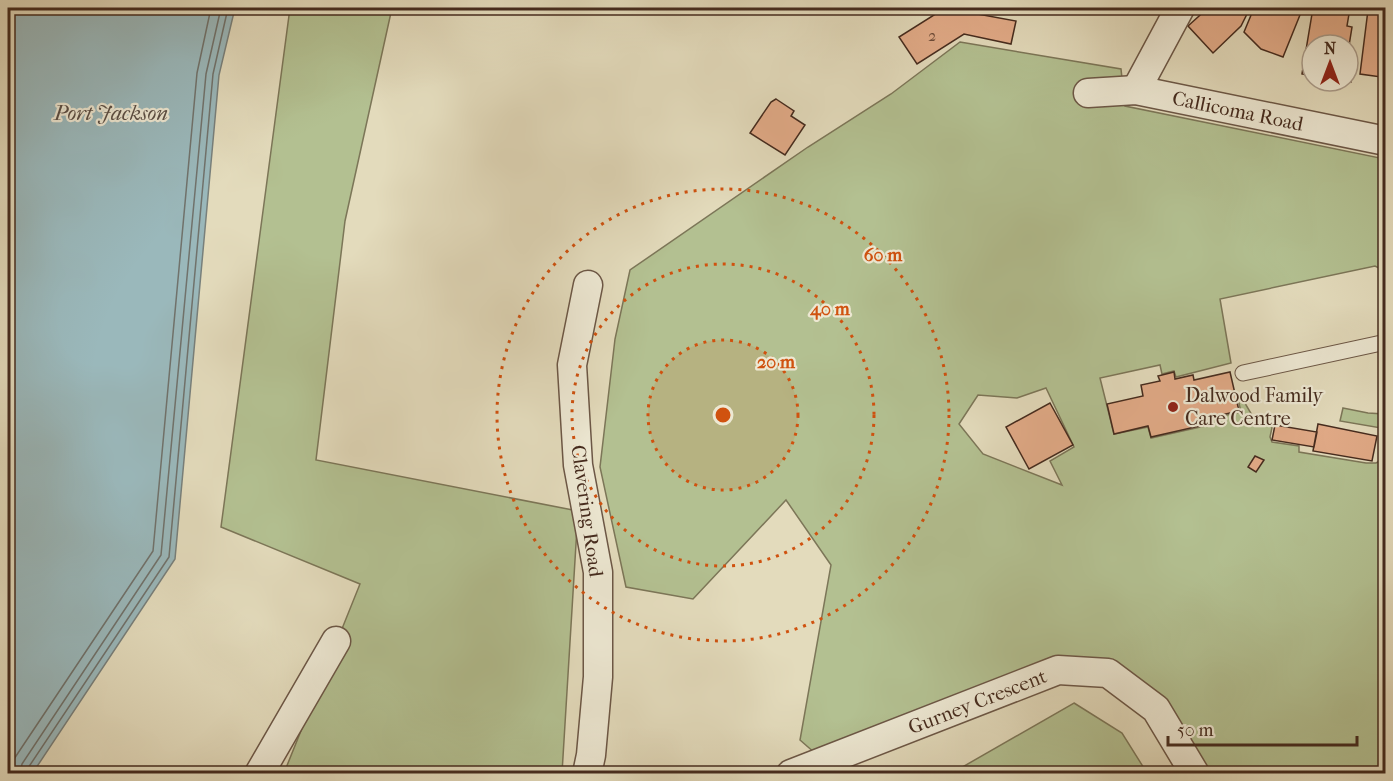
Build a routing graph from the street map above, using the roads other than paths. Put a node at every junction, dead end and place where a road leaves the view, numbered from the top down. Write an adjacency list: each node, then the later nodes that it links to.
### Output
1 (1180, 8): 2 (street)
2 (1136, 90): 3 (street, Callicoma Road); 4 (street, Callicoma Road)
3 (1088, 93)
4 (1386, 141)
5 (588, 285): 10 (street, Clavering Road)
6 (1385, 342): 7 (lane)
7 (1243, 373)
8 (336, 641): 9 (street)
9 (259, 774)
10 (587, 774)
11 (791, 774): 12 (street, Gurney Crescent)
12 (1195, 774)

